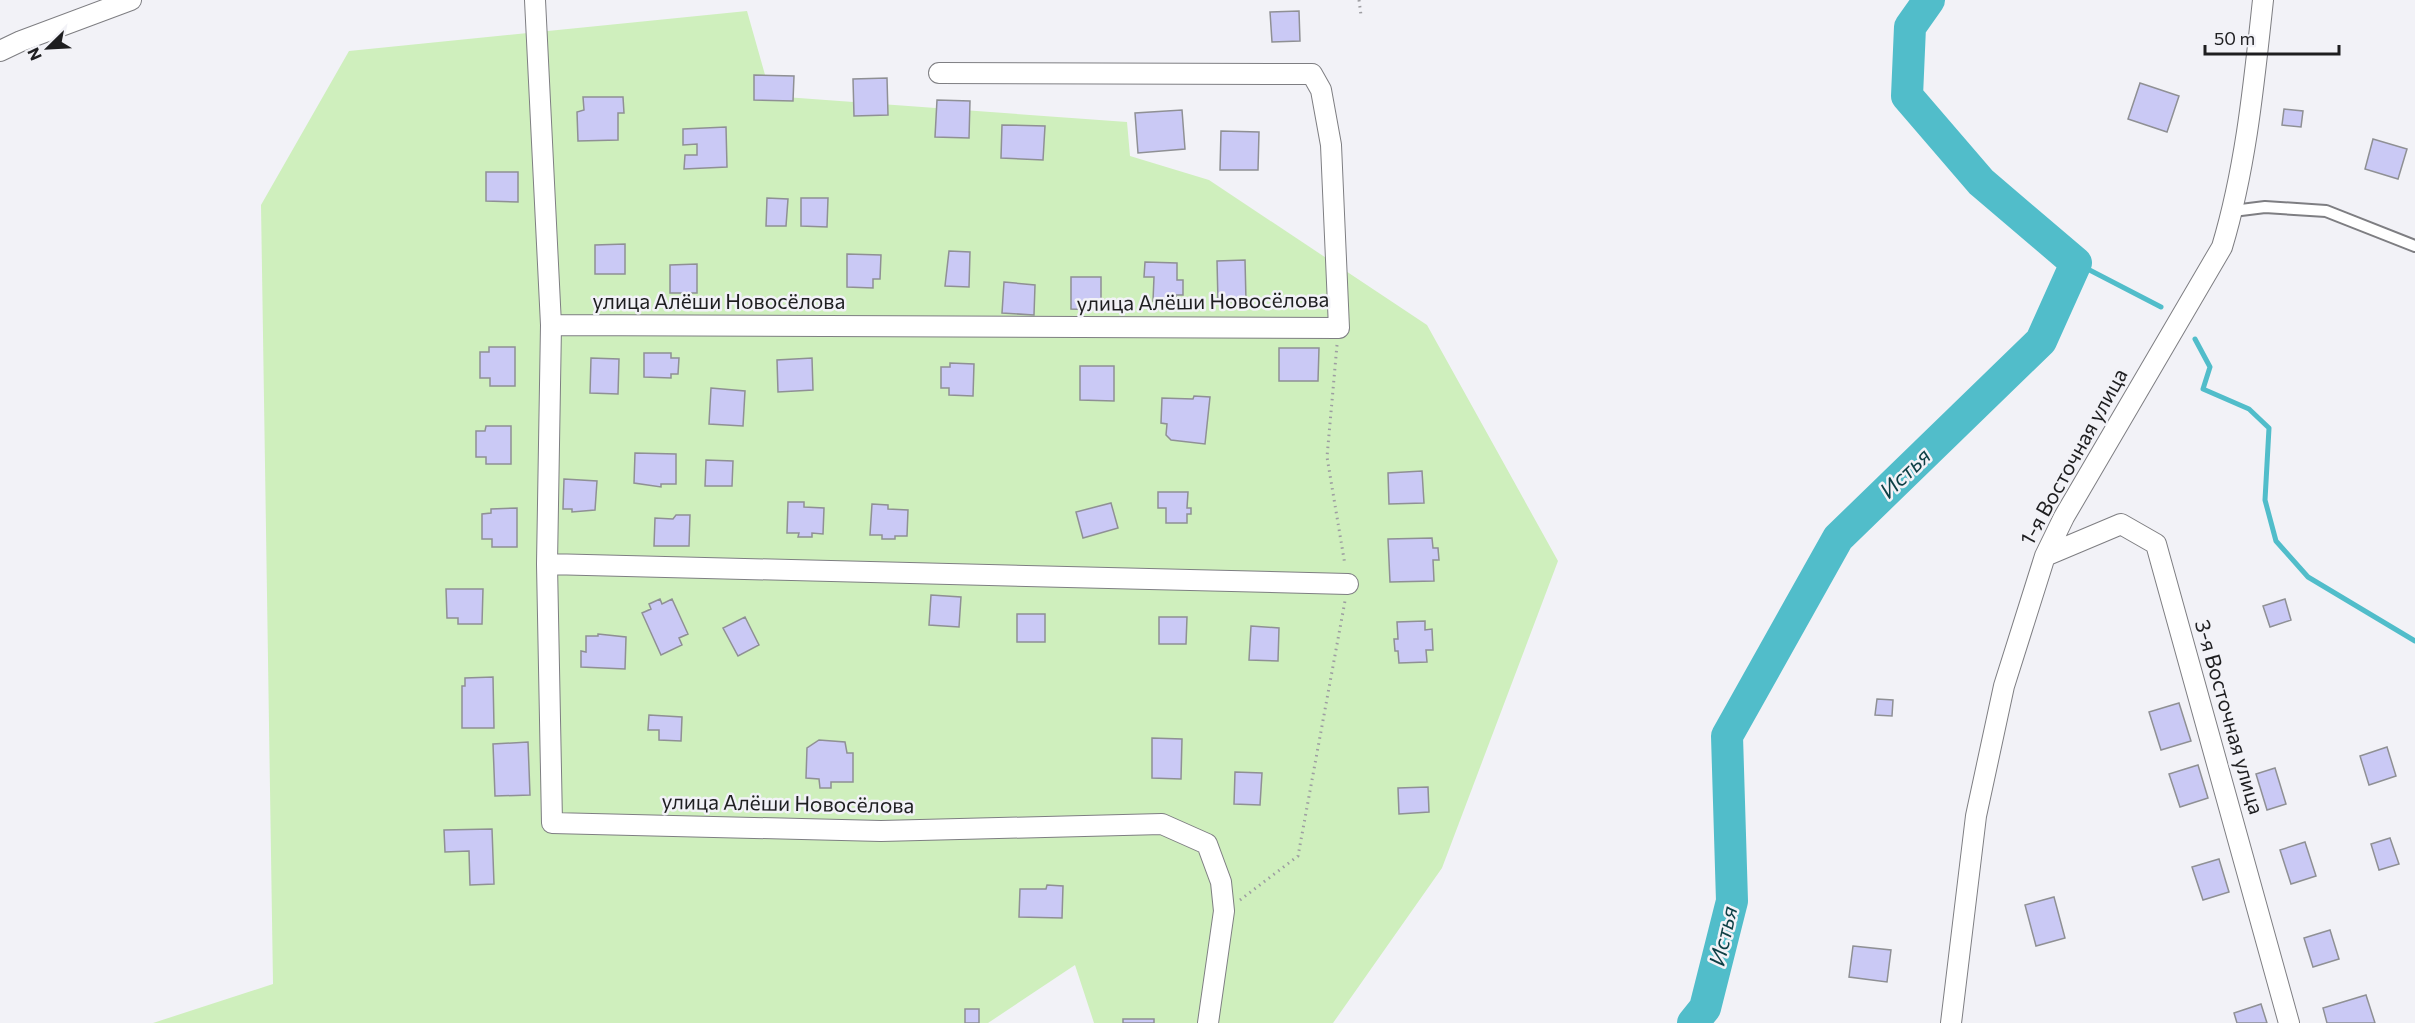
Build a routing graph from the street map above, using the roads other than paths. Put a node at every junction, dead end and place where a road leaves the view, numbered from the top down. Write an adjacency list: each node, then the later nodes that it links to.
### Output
1 (131, 0): 4 (street)
2 (535, 0): 8 (street, улица Алёши Новосёлова)
3 (2263, 0): 6 (street, 1-я Восточная улица)
4 (0, 51)
5 (939, 73): 8 (street, улица Алёши Новосёлова)
6 (2233, 211): 7 (lane); 9 (street, 1-я Восточная улица)
7 (2415, 246)
8 (551, 325): 10 (street, улица Алёши Новосёлова)
9 (2044, 556): 13 (street, 1-я Восточная улица); 14 (street, 3-я Восточная улица)
10 (547, 564): 11 (street); 12 (street, улица Алёши Новосёлова)
11 (1348, 584)
12 (1208, 1023)
13 (1951, 1023)
14 (2289, 1023)

